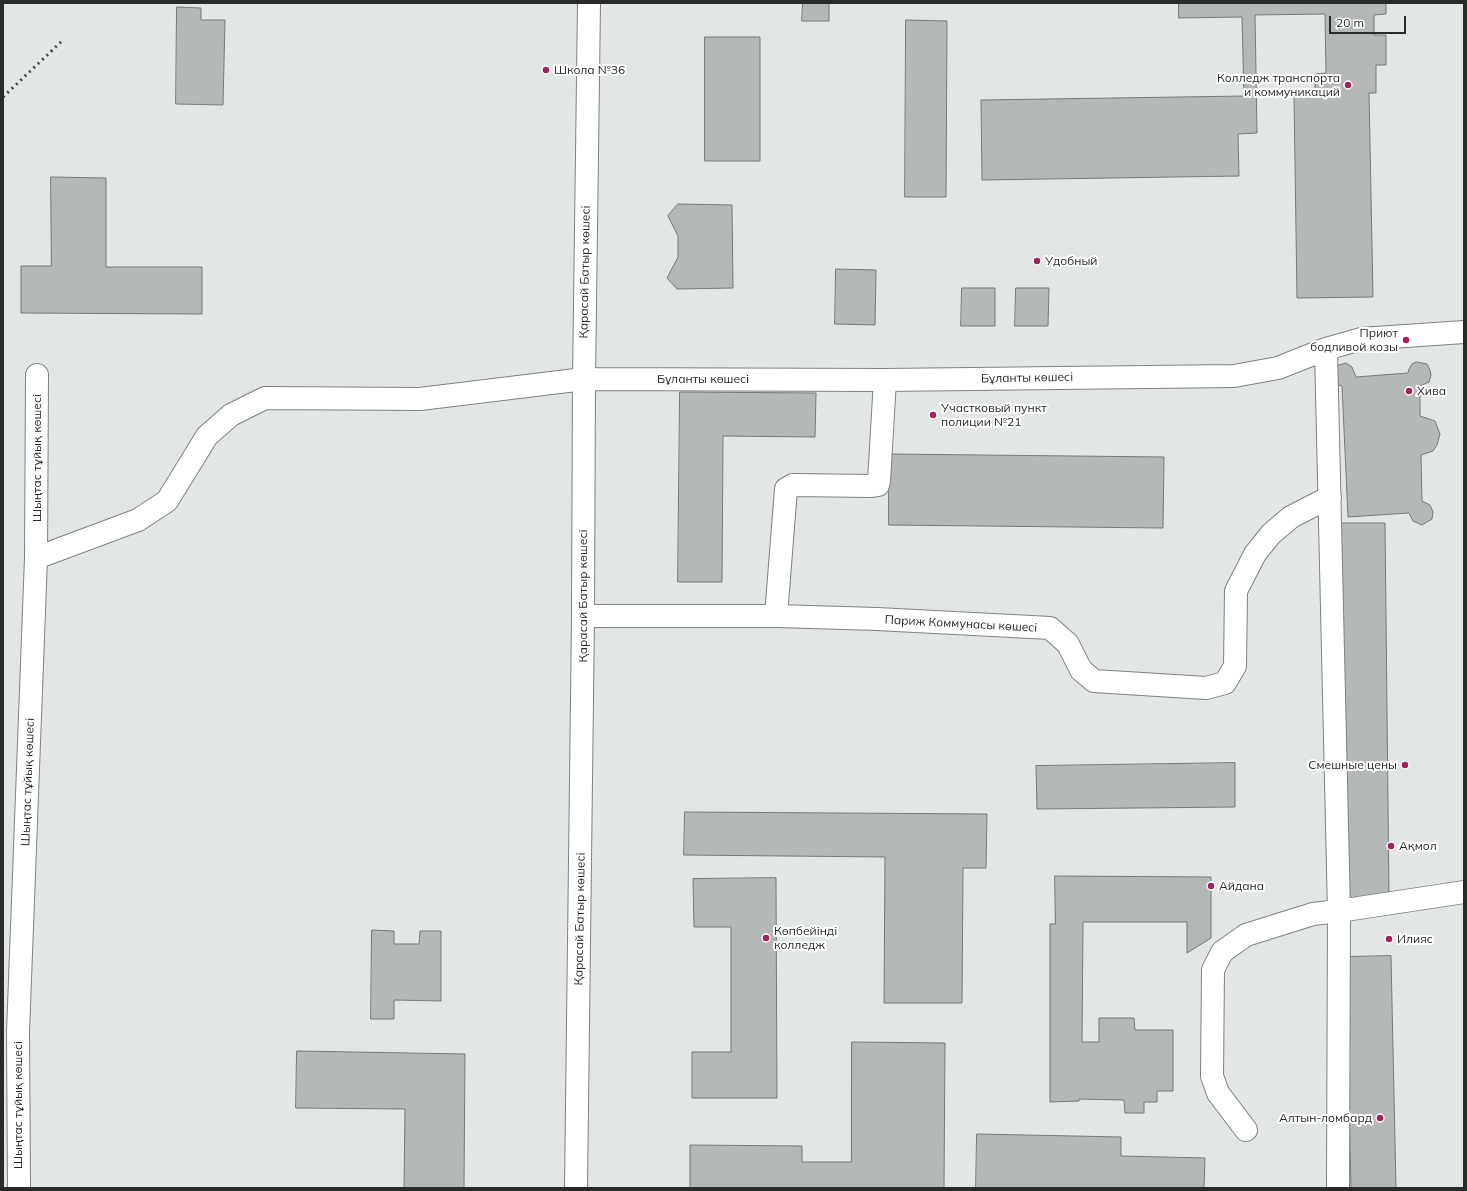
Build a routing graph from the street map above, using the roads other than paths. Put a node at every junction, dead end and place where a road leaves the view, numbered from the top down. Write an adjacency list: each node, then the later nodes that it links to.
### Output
1 (589, 3): 5 (street, Қарасай Батыр көшесі)
2 (1464, 332): 3 (street, Бұланты көшесі)
3 (1326, 349): 6 (street, Бұланты көшесі); 7 (street)
4 (37, 375): 8 (street, Шыңтас тұйық көшесі)
5 (584, 379): 6 (street, Бұланты көшесі); 8 (street, Бұланты көшесі); 9 (street, Қарасай Батыр көшесі)
6 (885, 380): 10 (street)
7 (1330, 497): 10 (street, Париж Коммунасы көшесі); 12 (street)
8 (36, 558): 13 (street, Шыңтас тұйық көшесі)
9 (584, 616): 10 (street, Париж Коммунасы көшесі); 16 (street, Қарасай Батыр көшесі)
10 (776, 616)
11 (1464, 892): 12 (street)
12 (1339, 911): 14 (street); 17 (street)
13 (11, 1032): 15 (street, Шыңтас тұйық көшесі)
14 (1246, 1130)
15 (18, 1188)
16 (576, 1188)
17 (1338, 1188)

